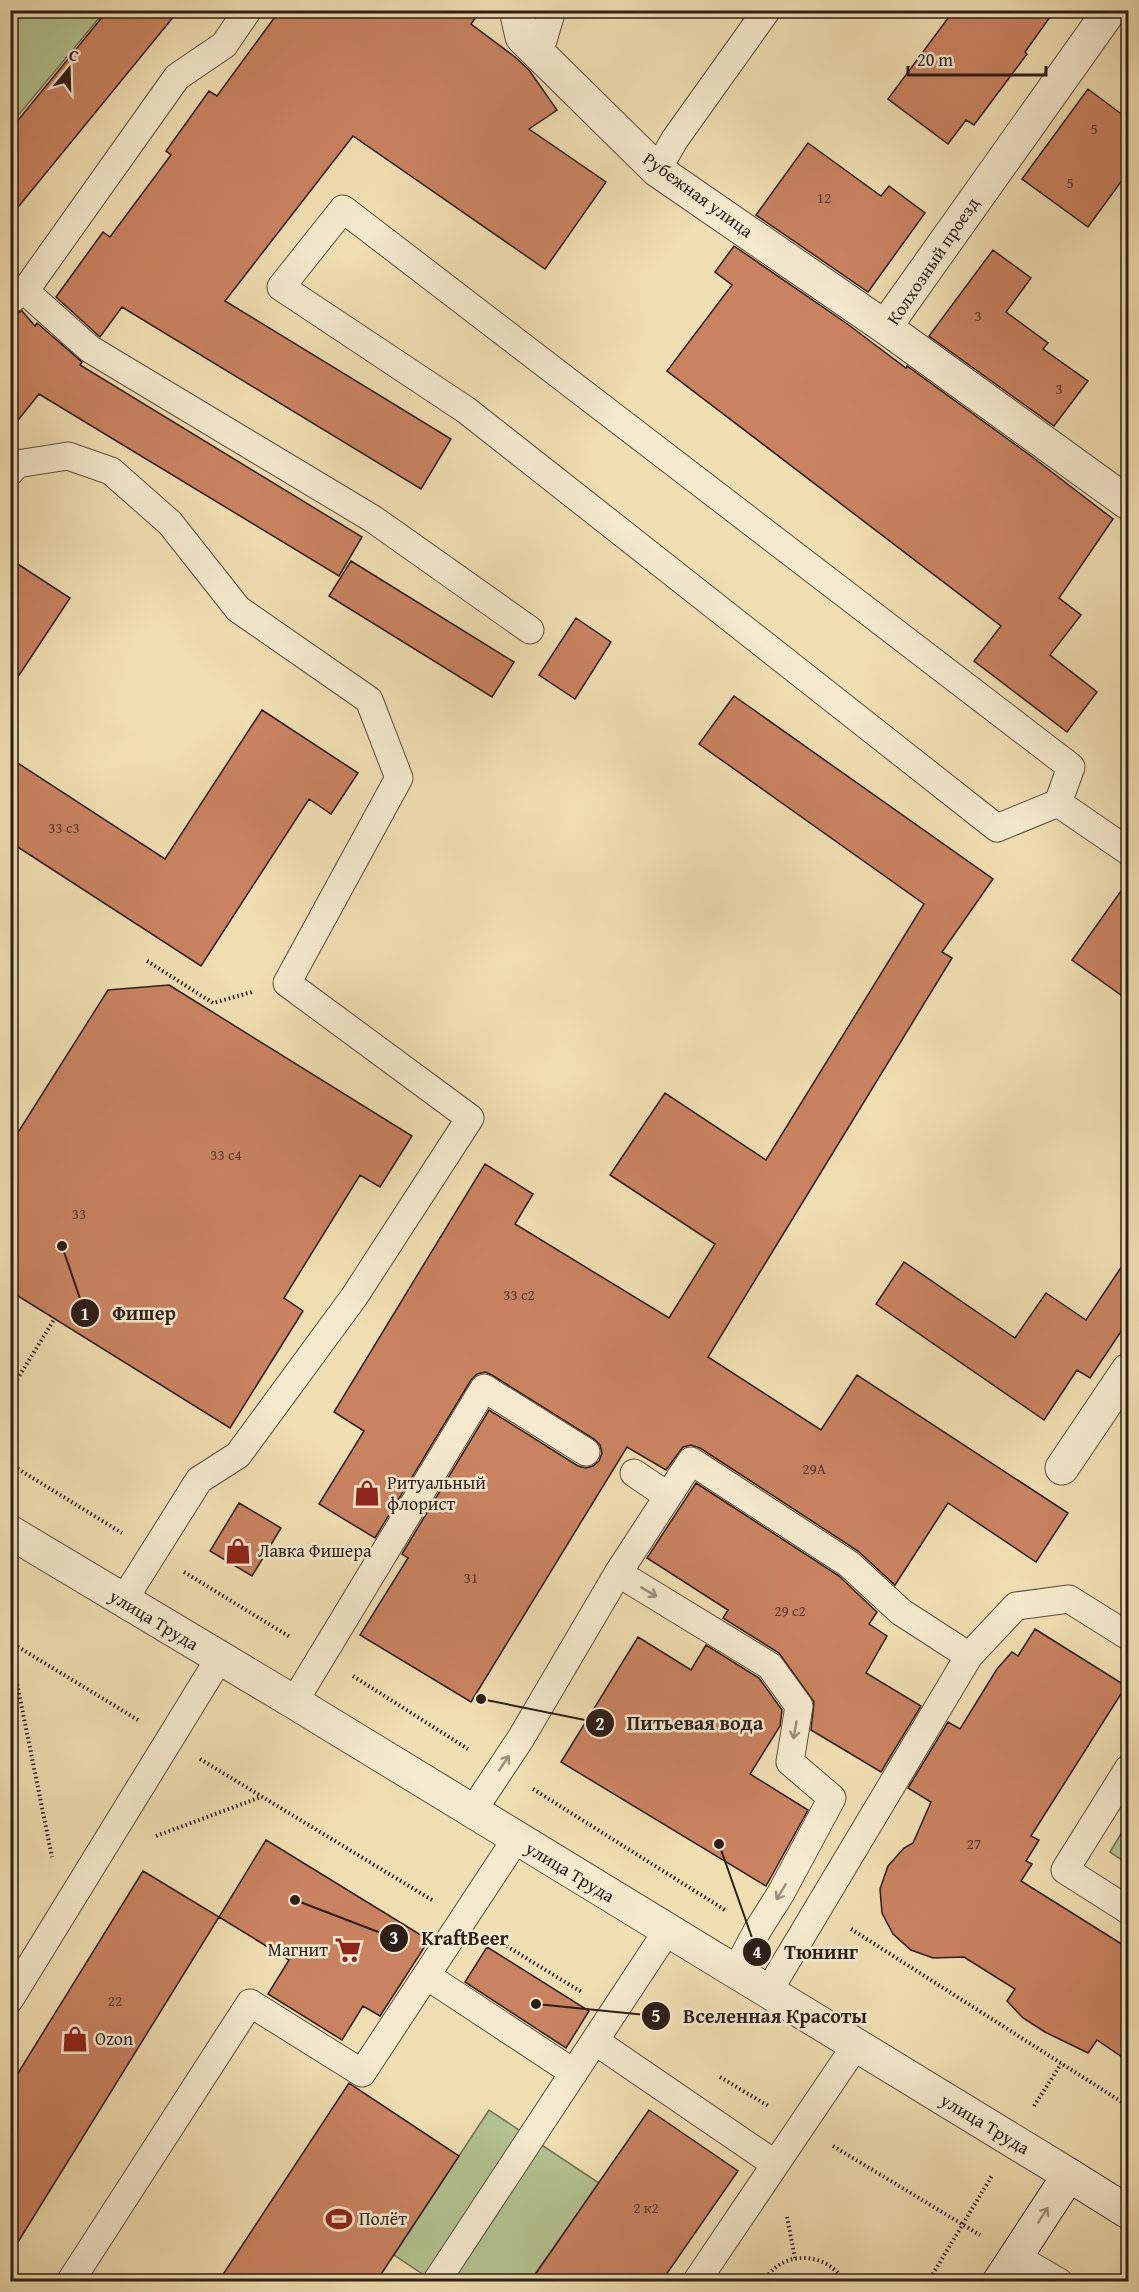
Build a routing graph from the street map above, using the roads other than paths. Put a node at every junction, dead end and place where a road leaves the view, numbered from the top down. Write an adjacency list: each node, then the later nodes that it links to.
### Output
1 (248, 10): 8 (lane)
2 (516, 10): 6 (street, Рубежная улица)
3 (552, 10): 6 (lane)
4 (767, 10): 7 (lane)
5 (1110, 10): 9 (street, Колхозный проезд)
6 (539, 54): 7 (street, Рубежная улица)
7 (657, 170): 9 (street, Рубежная улица)
8 (18, 295): 12 (lane)
9 (885, 327): 11 (street, Колхозный проезд)
10 (10, 472): 22 (lane)
11 (1128, 502)
12 (530, 630)
13 (1058, 803): 13 (lane); 14 (lane)
14 (1128, 851)
15 (1128, 1370): 17 (street)
16 (586, 1452): 26 (lane)
17 (1062, 1468)
18 (634, 1473): 19 (lane)
19 (668, 1496): 21 (lane); 24 (lane)
20 (10, 1532): 22 (street, улица Труда)
21 (618, 1573): 28 (lane, one-way to 21); 32 (lane, one-way to 32)
22 (123, 1601): 25 (street, улица Труда)
23 (1128, 1636): 24 (lane)
24 (969, 1656): 34 (lane)
25 (219, 1659): 26 (street, улица Труда); 35 (lane)
26 (294, 1702): 28 (street, улица Труда)
27 (1128, 1769): 30 (lane)
28 (472, 1812): 29 (street, улица Труда)
29 (516, 1839): 31 (street, улица Труда); 33 (lane)
30 (1128, 1910)
31 (667, 1931): 32 (street, улица Труда); 36 (lane)
32 (735, 1972): 34 (street, улица Труда)
33 (427, 1976): 38 (lane); 43 (lane)
34 (768, 1992): 37 (street, улица Труда)
35 (10, 1999)
36 (595, 2041): 38 (lane); 39 (lane)
37 (855, 2045): 39 (lane); 40 (street, улица Труда)
38 (574, 2073): 44 (lane)
39 (775, 2164): 45 (lane)
40 (1070, 2175): 41 (street, улица Труда); 42 (street, one-way to 40)
41 (1128, 2212)
42 (1007, 2269): 46 (lane)
43 (70, 2282)
44 (436, 2282)
45 (696, 2282)
46 (1059, 2282)

